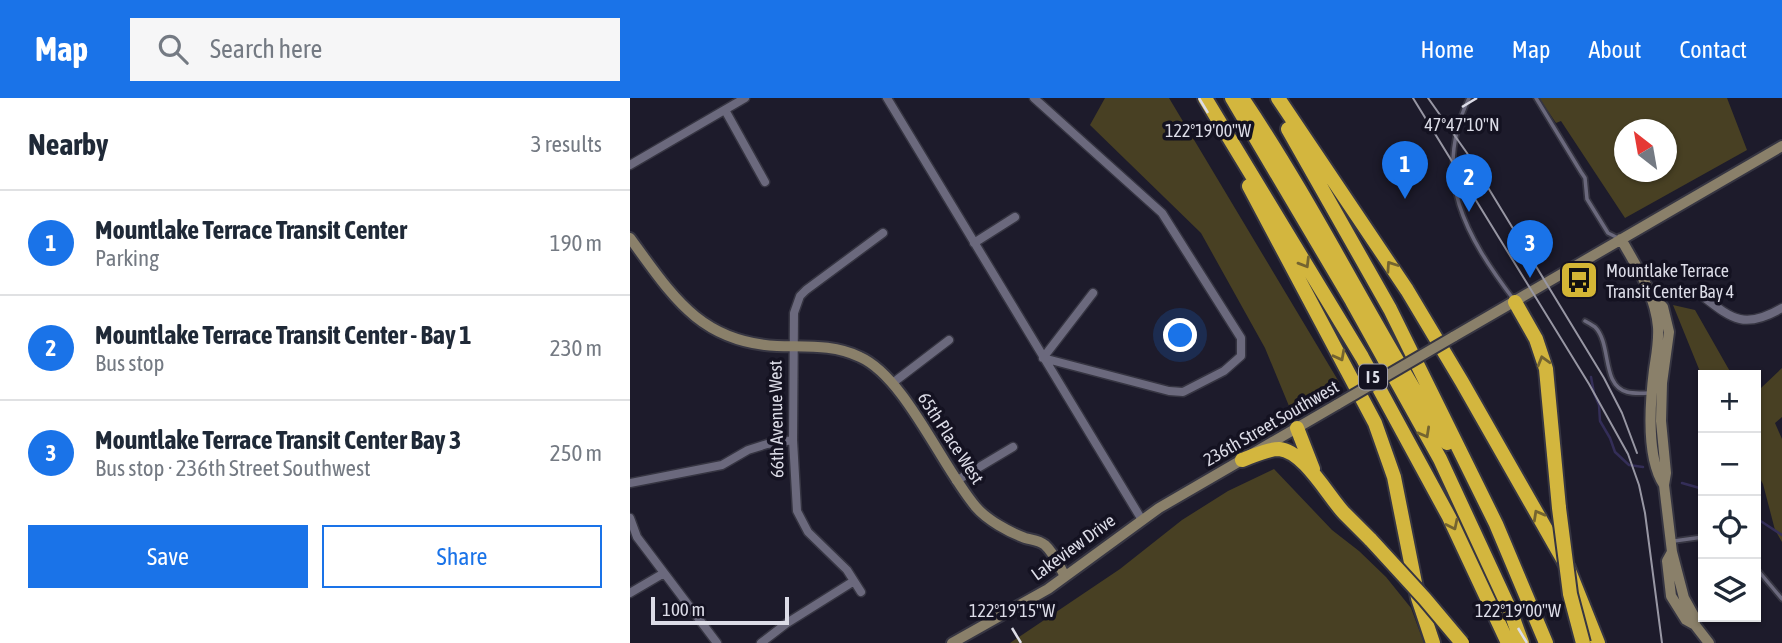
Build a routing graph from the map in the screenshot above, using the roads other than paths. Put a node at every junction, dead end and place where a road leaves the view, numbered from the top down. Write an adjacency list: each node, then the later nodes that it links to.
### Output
1 (745, 98): 11 (street)
2 (887, 98): 20 (street)
3 (1034, 98): 29 (street)
4 (1205, 98): 12 (highway, I 5)
5 (1232, 98): 59 (highway, one-way to 59)
6 (1242, 98): 40 (highway)
7 (1269, 98): 40 (highway)
8 (1278, 98): 62 (highway, one-way to 8)
9 (1469, 98): 24 (lane)
10 (1536, 98): 19 (lane)
11 (725, 110): 14 (street); 15 (street)
12 (1219, 121): 56 (highway, one-way to 56); 58 (highway, I 5, one-way to 58)
13 (1782, 145): 19 (street, 236th Street Southwest)
14 (630, 165)
15 (765, 182)
16 (1015, 217): 20 (street)
17 (883, 233): 28 (street)
18 (630, 238): 28 (street, 66th Avenue West)
19 (1621, 239): 23 (street); 24 (street, 236th Street Southwest)
20 (974, 243): 29 (street)
21 (1093, 293): 29 (street)
22 (1700, 295): 25 (street)
23 (1653, 296): 31 (street); 39 (street)
24 (1515, 302): 32 (street, 236th Street Southwest, bridge); 61 (highway, one-way to 24, bridge)
25 (1782, 308)
26 (1585, 321): 31 (lane)
27 (949, 341): 30 (street)
28 (793, 347): 30 (street, 65th Place West); 33 (street, 66th Avenue West)
29 (1043, 358): 42 (street)
30 (894, 382): 37 (street, 65th Place West)
31 (1652, 393): 39 (street)
32 (1297, 428): 35 (street, 236th Street Southwest); 36 (highway)
33 (793, 440): 38 (street); 48 (street, 66th Avenue West)
34 (1013, 447): 37 (street)
35 (1242, 460): 36 (highway); 42 (street, 236th Street Southwest)
36 (1318, 480): 57 (highway, bridge)
37 (956, 481): 47 (street, 65th Place West)
38 (630, 483)
39 (1664, 485): 44 (street)
40 (1486, 503): 60 (highway)
41 (630, 518): 45 (street)
42 (1142, 520): 47 (street, Lakeview Drive)
43 (1698, 539): 44 (lane)
44 (1672, 547): 52 (street)
45 (664, 573): 50 (street); 53 (street)
46 (1761, 574): 51 (lane)
47 (1065, 576): 55 (street, Lakeview Drive)
48 (854, 581): 49 (street, 66th Avenue West); 54 (street)
49 (861, 592)
50 (630, 593)
51 (1782, 599)
52 (1704, 641)
53 (717, 643)
54 (761, 643)
55 (952, 643)
56 (1433, 643)
57 (1462, 643)
58 (1508, 643)
59 (1522, 643)
60 (1546, 643)
61 (1583, 643)
62 (1598, 643)

